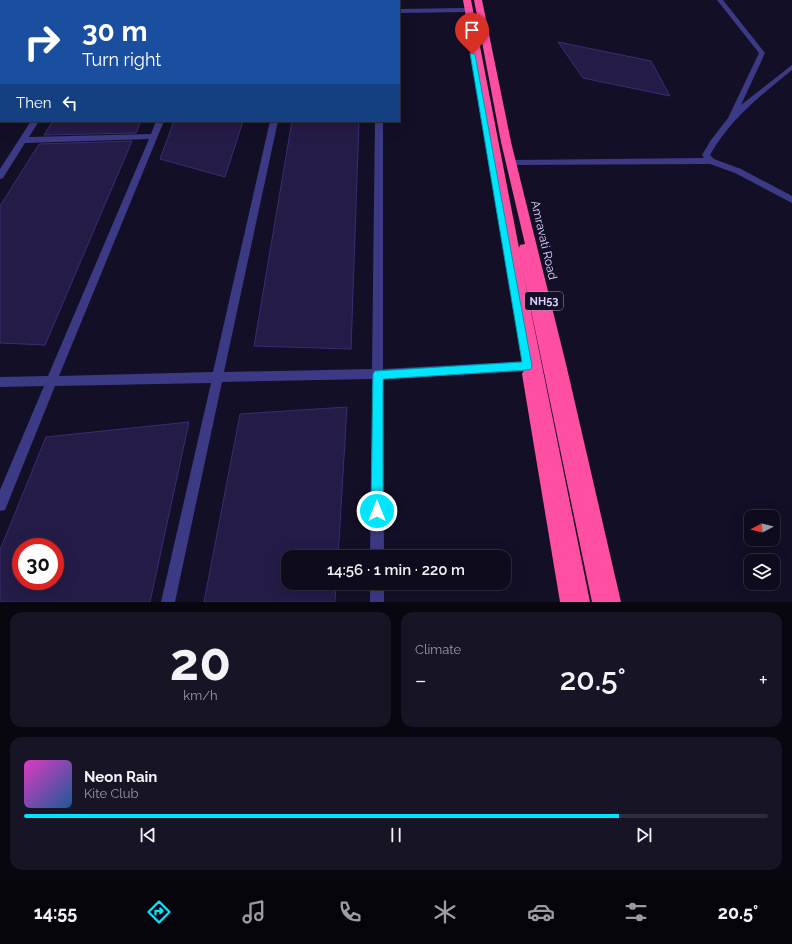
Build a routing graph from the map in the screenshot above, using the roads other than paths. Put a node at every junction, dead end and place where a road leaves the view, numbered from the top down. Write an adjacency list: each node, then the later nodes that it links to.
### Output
1 (474, 0): 30 (highway)
2 (478, 0): 15 (highway, Amravati Road / NH53)
3 (720, 0): 7 (street)
4 (465, 3): 5 (street); 18 (highway, NH53); 29 (highway)
5 (400, 11)
6 (792, 68): 7 (street)
7 (731, 118): 14 (street)
8 (34, 122): 13 (street)
9 (160, 122): 12 (street)
10 (274, 122): 20 (street)
11 (379, 122): 19 (street)
12 (154, 136): 13 (street); 21 (street)
13 (23, 140): 16 (street)
14 (711, 161): 15 (street); 17 (street)
15 (512, 163): 31 (highway, Amravati Road / NH53)
16 (0, 176)
17 (792, 200)
18 (527, 366): 19 (street); 28 (highway, NH53)
19 (378, 374): 20 (street); 24 (street)
20 (218, 378): 21 (street); 26 (street)
21 (53, 381): 22 (street); 23 (street)
22 (0, 382)
23 (0, 505)
24 (377, 550)
25 (377, 590): 27 (street)
26 (168, 602)
27 (377, 602)
28 (568, 602)
29 (582, 602)
30 (600, 602)
31 (613, 602)

